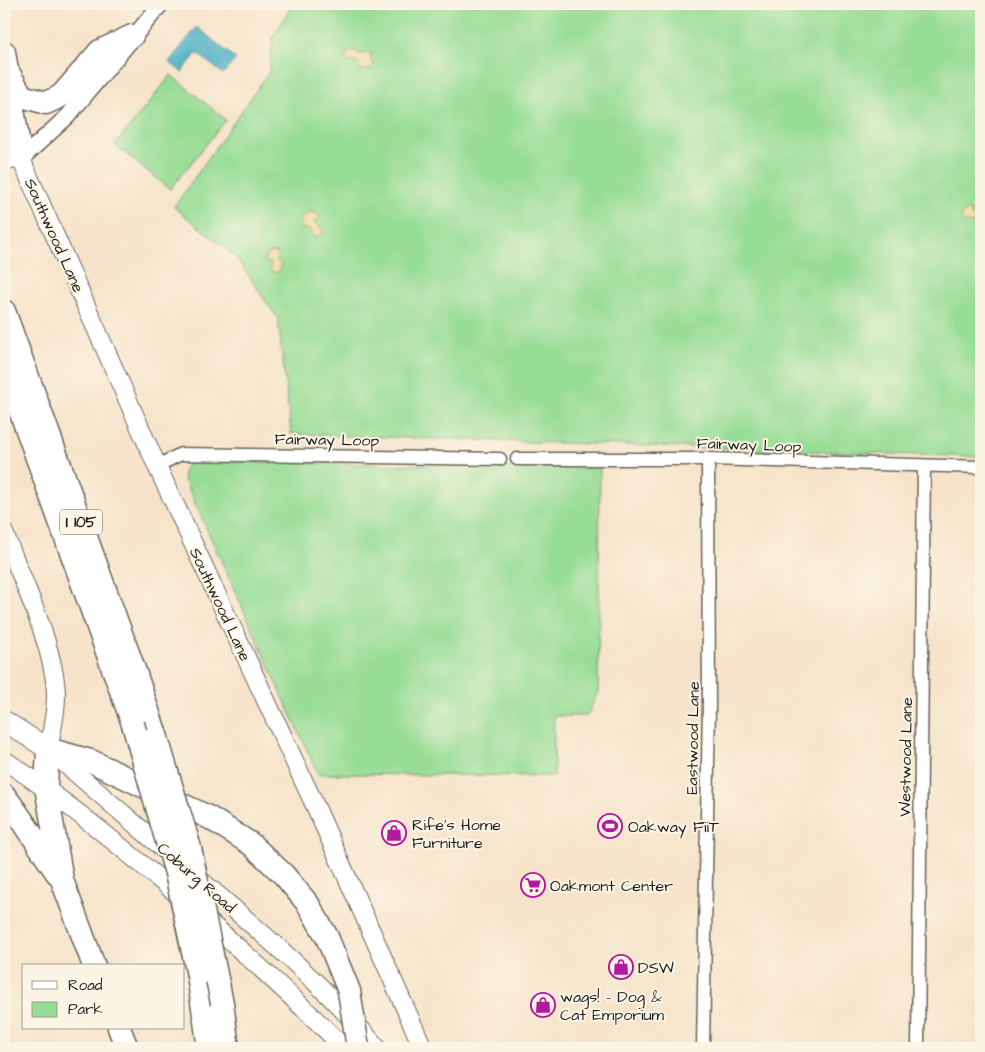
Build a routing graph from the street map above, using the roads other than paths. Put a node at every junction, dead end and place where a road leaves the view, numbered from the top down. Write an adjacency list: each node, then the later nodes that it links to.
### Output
1 (161, 4): 2 (street)
2 (132, 36): 3 (highway); 4 (street)
3 (5, 61): 4 (highway)
4 (12, 159): 10 (main road, Southwood Lane)
5 (4, 310): 24 (highway, I 105, bridge)
6 (4, 366): 23 (highway, I 105, bridge)
7 (500, 459): 10 (street, Fairway Loop)
8 (517, 459): 9 (street, Fairway Loop)
9 (708, 459): 11 (street, Fairway Loop); 29 (street, Eastwood Lane)
10 (157, 466): 28 (main road, Southwood Lane)
11 (924, 466): 12 (street, Fairway Loop); 30 (street, Westwood Lane)
12 (981, 467)
13 (4, 533): 15 (main road)
14 (4, 721): 15 (main road, Coburg Road)
15 (48, 749): 17 (highway); 26 (highway, bridge); 27 (main road, Coburg Road)
16 (4, 760): 17 (main road, Coburg Road)
17 (46, 788): 19 (highway); 25 (main road, Coburg Road)
18 (4, 795): 19 (highway)
19 (48, 850): 20 (highway)
20 (93, 964)
21 (120, 1030): 22 (highway)
22 (127, 1048)
23 (209, 1048)
24 (228, 1048)
25 (344, 1048)
26 (358, 1048)
27 (377, 1048)
28 (423, 1048)
29 (703, 1048)
30 (918, 1048)

